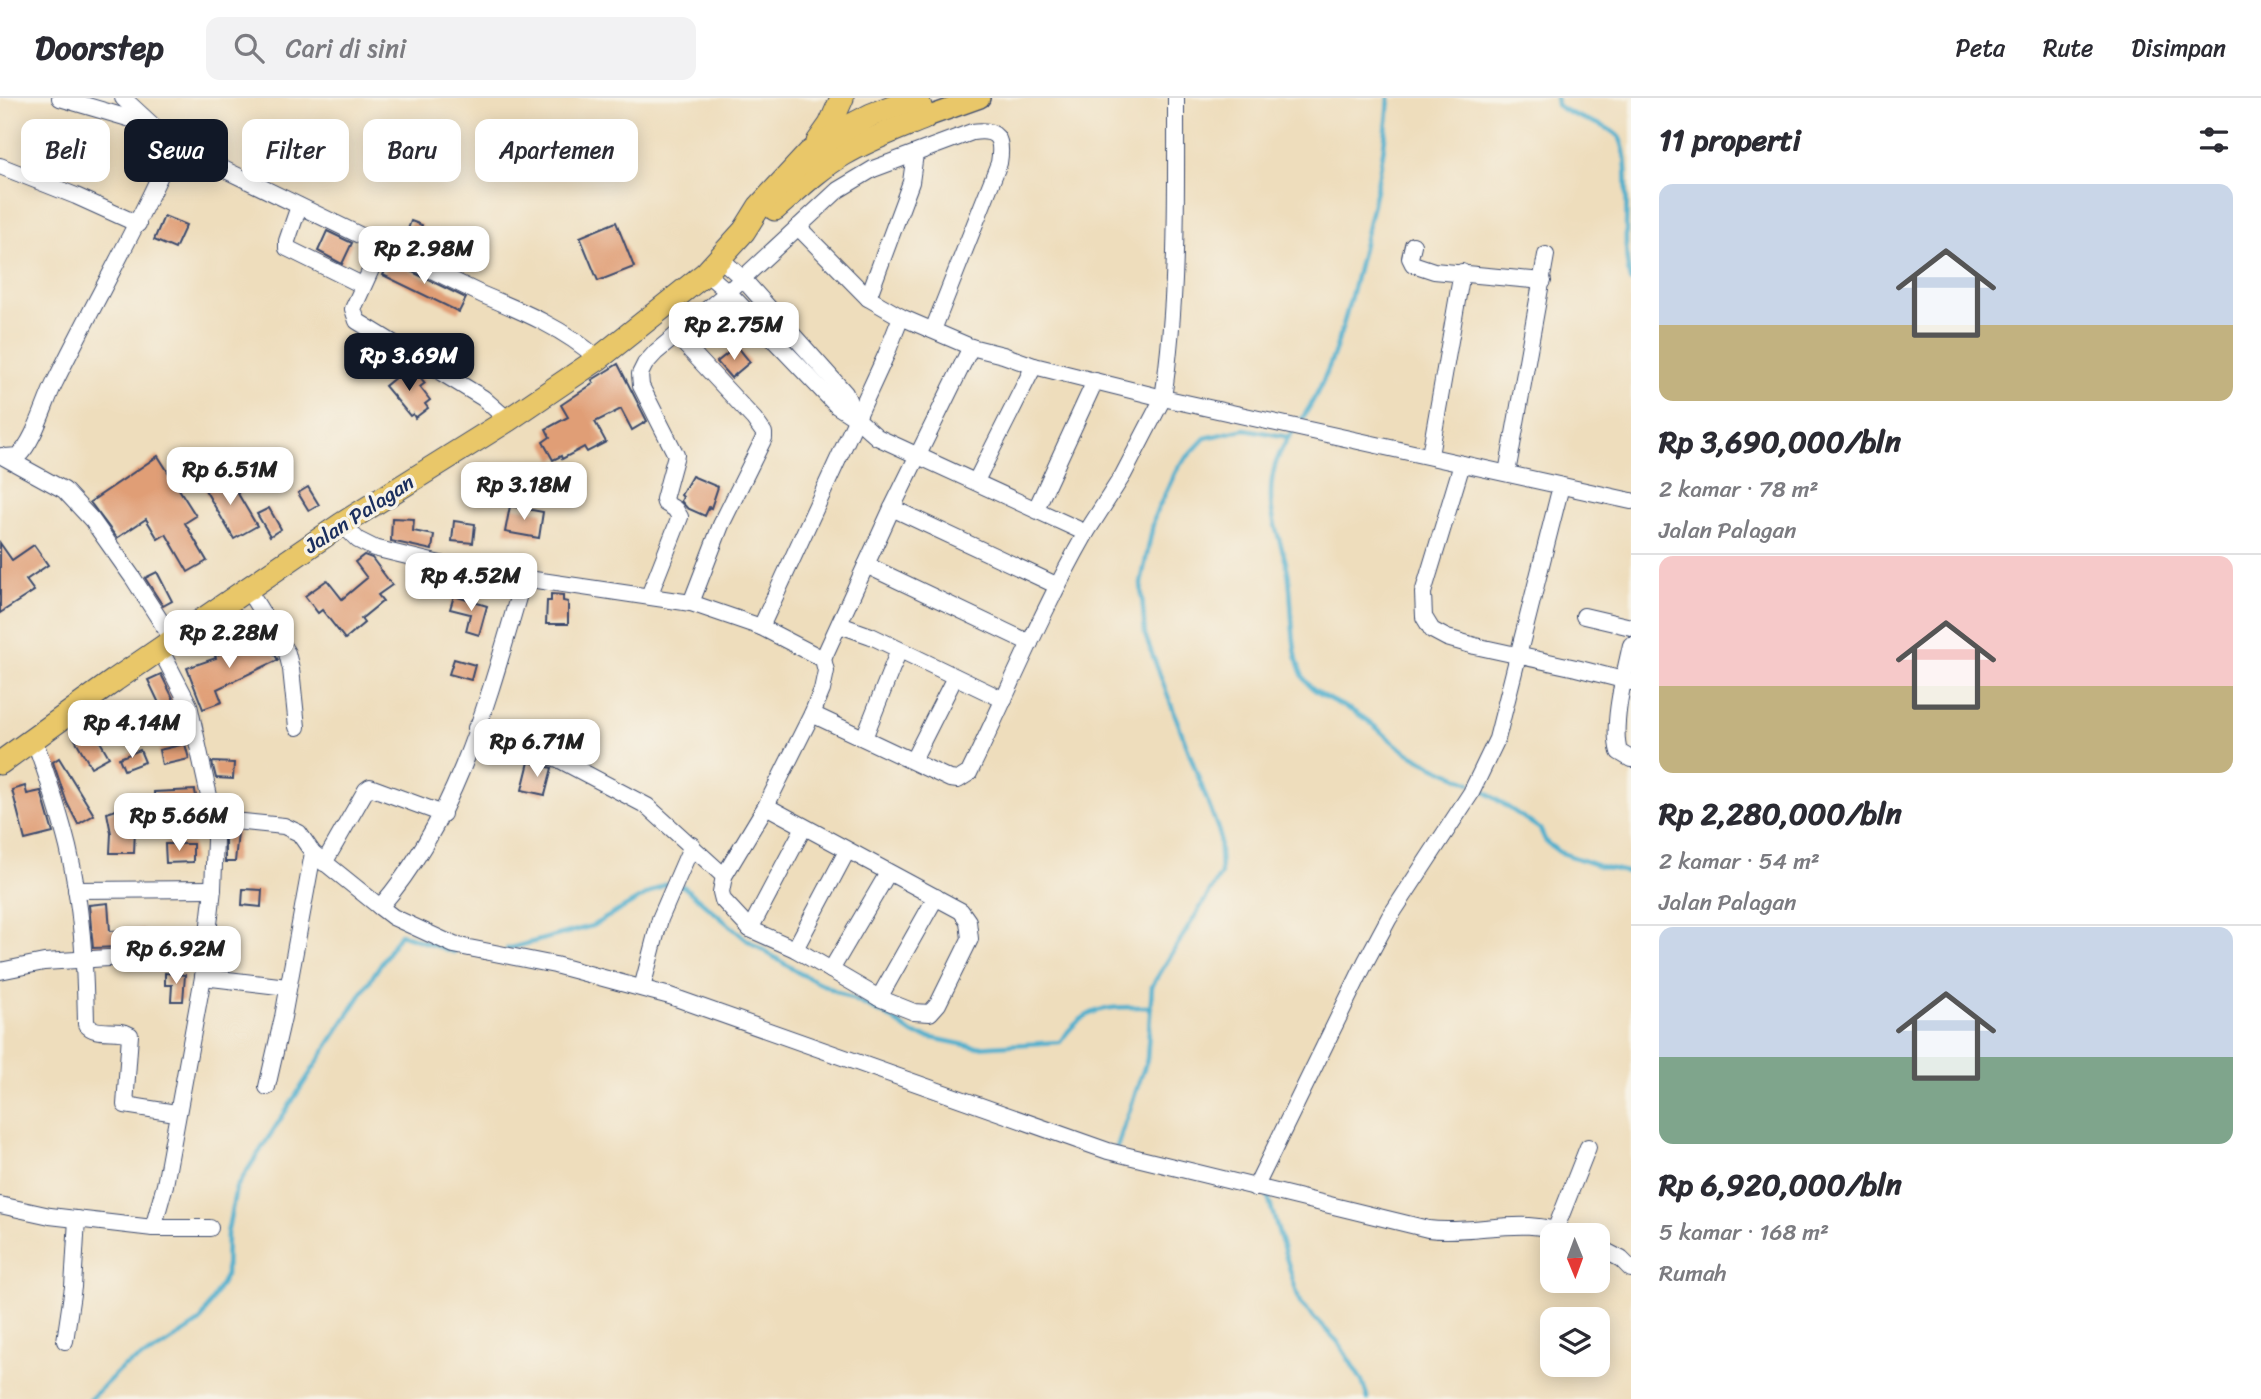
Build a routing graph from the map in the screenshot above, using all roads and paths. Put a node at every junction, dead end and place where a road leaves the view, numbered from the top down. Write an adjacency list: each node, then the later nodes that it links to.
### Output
1 (60, 98): 7 (street)
2 (123, 98): 8 (street)
3 (842, 98): 9 (highway)
4 (980, 98): 6 (main road, Jalan Palagan)
5 (1176, 98): 35 (street)
6 (909, 107): 9 (highway, Jalan Palagan); 17 (highway, Jalan Palagan)
7 (131, 119)
8 (143, 119)
9 (810, 153): 17 (highway, Jalan Palagan)
10 (915, 154): 16 (street); 27 (street); 29 (street)
11 (0, 166): 15 (street)
12 (228, 172): 14 (street)
13 (157, 182): 15 (street)
14 (299, 206): 18 (street); 25 (street)
15 (138, 224): 40 (street)
16 (798, 227): 23 (street); 27 (street)
17 (744, 231): 21 (highway, Jalan Palagan)
18 (382, 245): 25 (street); 32 (street)
19 (1413, 245): 22 (street)
20 (1546, 255): 24 (street)
21 (713, 265): 23 (street); 26 (street); 32 (highway, Jalan Palagan)
22 (1462, 272): 24 (street); 39 (street)
23 (743, 279): 26 (street); 37 (street)
24 (1542, 281): 42 (street)
25 (362, 285): 36 (street)
26 (728, 292): 30 (street); 37 (street)
27 (868, 298): 28 (street)
28 (901, 317): 29 (street); 37 (street)
29 (933, 330): 31 (street)
30 (676, 335): 54 (street); 55 (street)
31 (971, 347): 33 (street); 38 (street)
32 (598, 359): 36 (highway, Jalan Palagan)
33 (1034, 366): 34 (street); 43 (street)
34 (1095, 381): 35 (street); 47 (street)
35 (1163, 398): 39 (street); 49 (street)
36 (508, 419): 48 (highway, Jalan Palagan)
37 (857, 419): 38 (street); 59 (street)
38 (919, 455): 43 (street); 46 (street)
39 (1430, 455): 41 (street)
40 (2, 456): 62 (street)
41 (1462, 464): 42 (street); 64 (street)
42 (1507, 473): 44 (street)
43 (976, 481): 47 (street)
44 (1561, 486): 45 (street); 64 (street)
45 (1631, 501)
46 (892, 508): 50 (street); 52 (street)
47 (1037, 509): 49 (street)
48 (342, 524): 51 (street); 53 (highway, Jalan Palagan)
49 (1086, 533): 52 (street)
50 (866, 565): 57 (street); 60 (street)
51 (524, 578): 54 (street); 71 (street)
52 (1056, 585): 60 (street)
53 (248, 590): 62 (highway, Jalan Palagan); 70 (street)
54 (649, 596): 55 (street)
55 (691, 604): 59 (street)
56 (1584, 616): 58 (street)
57 (840, 625): 63 (street); 65 (street)
58 (1631, 626)
59 (761, 627): 65 (street)
60 (1030, 643): 68 (street)
61 (1631, 645): 67 (street)
62 (167, 646): 73 (highway, Jalan Palagan); 79 (street)
63 (899, 650): 66 (street); 72 (street)
64 (1518, 656): 67 (street); 103 (street)
65 (823, 659): 69 (street)
66 (955, 677): 68 (street); 75 (street)
67 (1627, 681): 74 (street)
68 (1004, 700): 75 (street)
69 (812, 714): 72 (street); 77 (street)
70 (297, 727)
71 (476, 728): 78 (street); 81 (street)
72 (864, 738): 75 (street)
73 (34, 739): 76 (highway, Jalan Palagan); 87 (street)
74 (1631, 759)
75 (913, 760)
76 (0, 763)
77 (766, 806): 80 (street); 85 (street)
78 (443, 814): 83 (street); 89 (street)
79 (214, 819): 83 (street); 86 (street)
80 (804, 827): 82 (street); 90 (street)
81 (692, 845): 85 (street); 98 (street)
82 (847, 850): 84 (street); 91 (street)
83 (319, 858): 89 (street); 97 (street)
84 (888, 873): 88 (street); 94 (street)
85 (724, 876): 90 (street)
86 (213, 889): 87 (street); 96 (street)
87 (76, 890): 93 (street)
88 (936, 897): 99 (street); 99 (street)
89 (380, 907): 98 (street)
90 (750, 929): 91 (street)
91 (795, 949): 94 (street)
92 (141, 956): 93 (street)
93 (85, 960): 95 (street); 101 (street)
94 (831, 970): 99 (street)
95 (0, 971)
96 (203, 977): 97 (street); 101 (street)
97 (287, 988): 100 (street)
98 (642, 988): 103 (street)
99 (879, 998)
100 (267, 1087)
101 (176, 1113): 108 (street)
102 (1588, 1147): 106 (street)
103 (1258, 1183): 107 (street)
104 (0, 1205): 105 (street)
105 (77, 1219): 108 (street); 112 (street)
106 (1558, 1223)
107 (1540, 1226)
108 (153, 1228): 109 (street)
109 (210, 1228)
110 (1610, 1253): 111 (street)
111 (1631, 1269)
112 (65, 1340)

